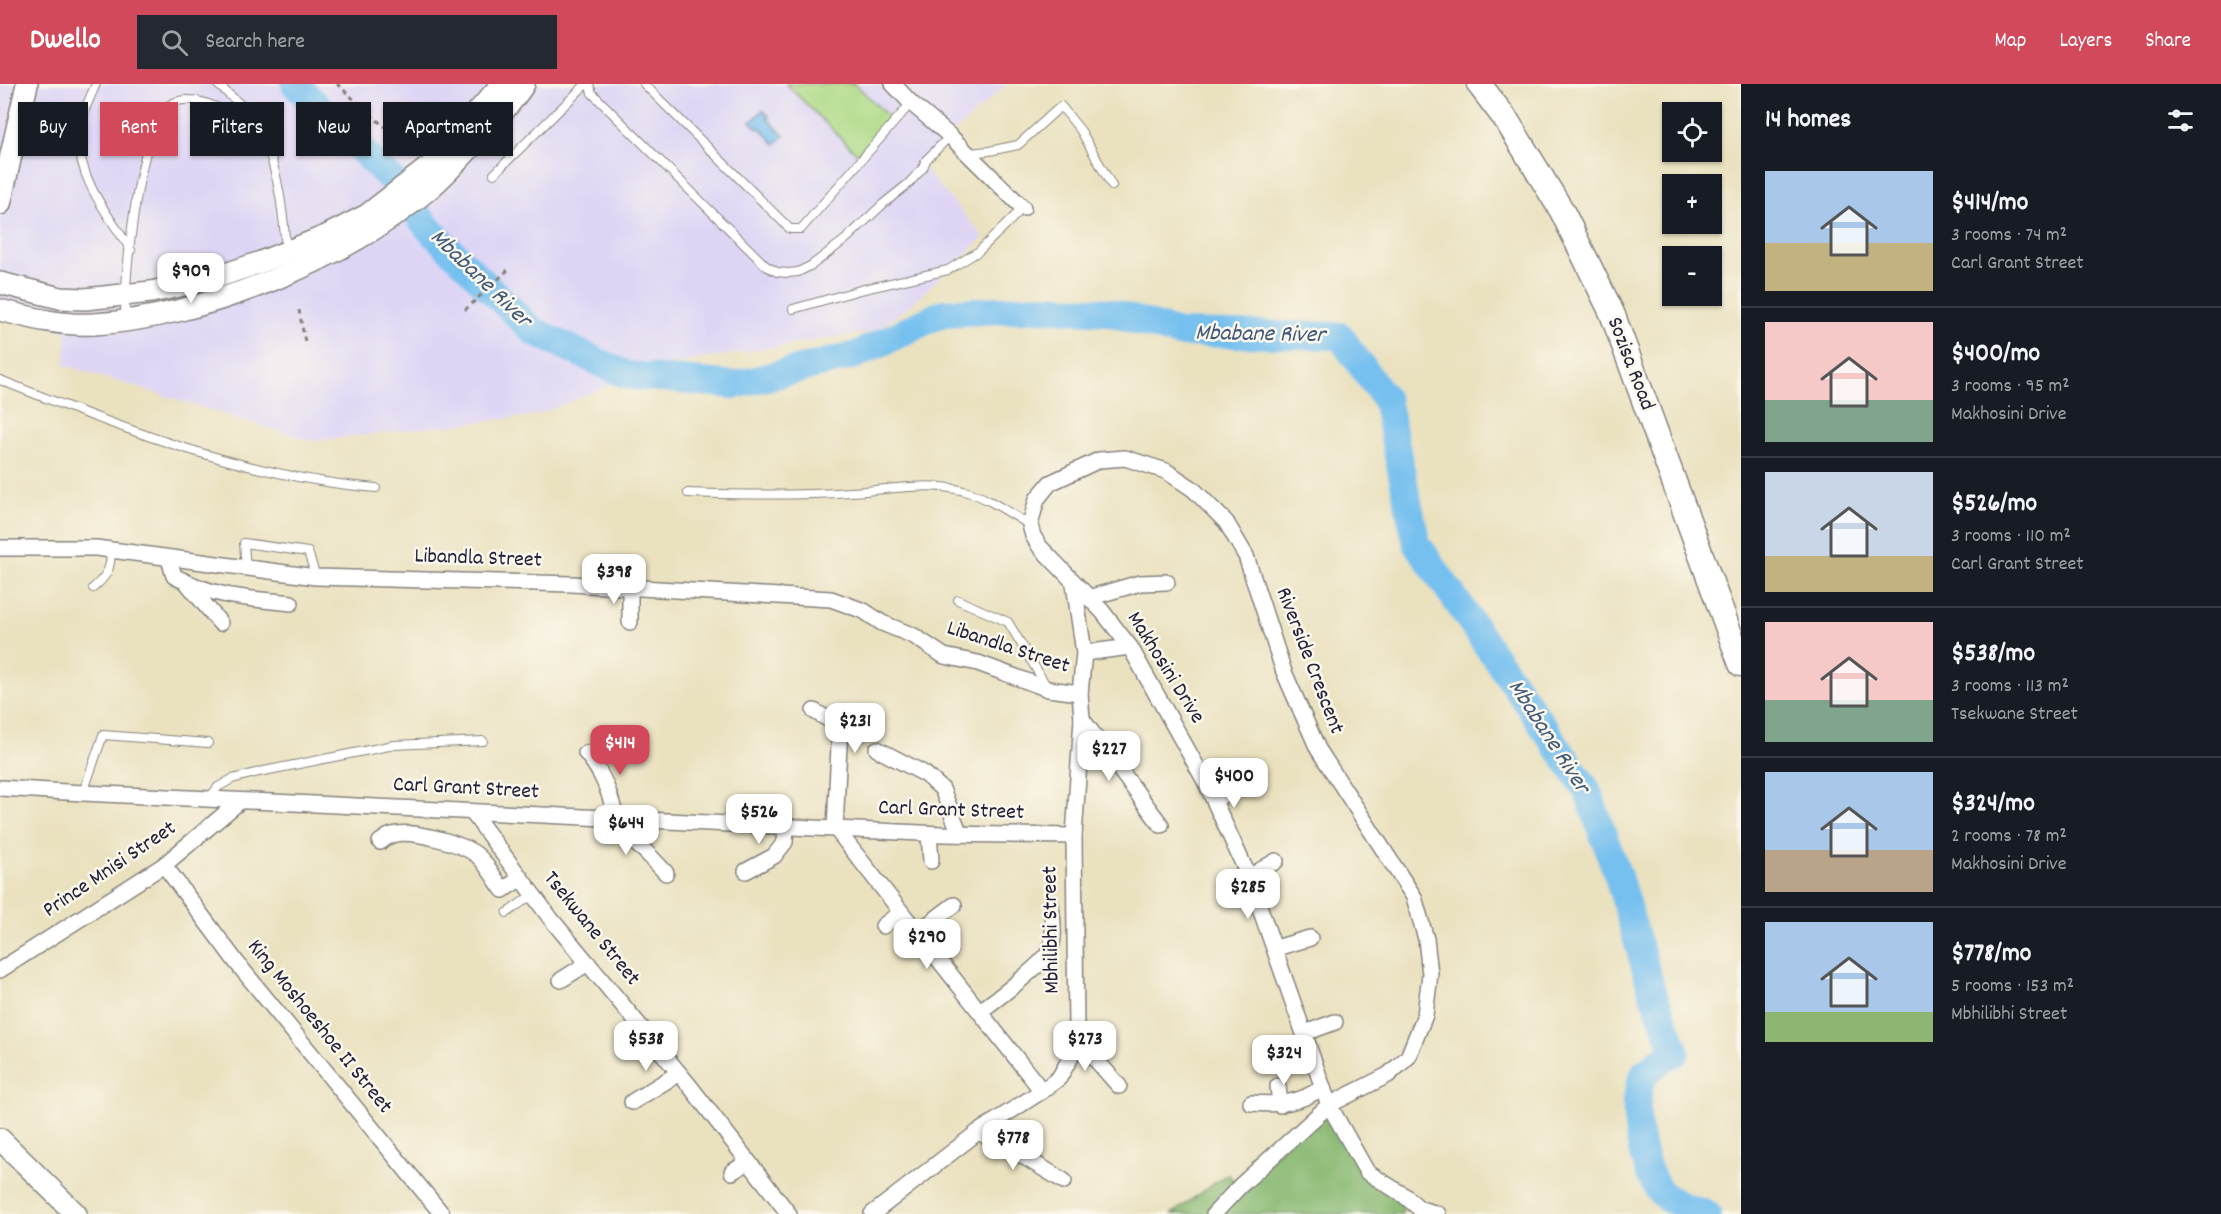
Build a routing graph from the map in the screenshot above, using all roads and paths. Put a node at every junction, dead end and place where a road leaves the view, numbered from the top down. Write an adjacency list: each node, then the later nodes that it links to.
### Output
1 (27, 84): 21 (main road)
2 (96, 84): 23 (lane)
3 (217, 84): 12 (lane)
4 (337, 84): 17 (path)
5 (502, 84): 17 (main road)
6 (524, 84): 19 (main road)
7 (588, 84): 14 (lane); 18 (lane)
8 (644, 84): 13 (lane)
9 (893, 84): 13 (street)
10 (1479, 84): 55 (main road, Sozisa Road)
11 (207, 102): 23 (lane)
12 (238, 102)
13 (911, 103): 14 (street)
14 (950, 136): 15 (street)
15 (967, 153): 20 (lane); 22 (street)
16 (270, 156): 24 (lane)
17 (430, 165): 19 (main road)
18 (494, 174)
19 (420, 185): 24 (main road)
20 (1112, 186)
21 (0, 204)
22 (1023, 208): 28 (lane)
23 (131, 250): 27 (lane)
24 (290, 261): 27 (main road); 32 (main road)
25 (507, 271): 31 (path)
26 (0, 283): 27 (main road)
27 (125, 296): 32 (lane)
28 (793, 309)
29 (0, 310): 32 (main road)
30 (299, 310): 33 (path)
31 (465, 310)
32 (125, 320)
33 (304, 342)
34 (0, 380): 35 (lane)
35 (376, 488)
36 (688, 494): 37 (lane)
37 (1030, 525): 45 (street); 110 (street, Riverside Crescent)
38 (0, 548): 39 (street, Libandla Street)
39 (111, 550): 40 (street, Libandla Street); 47 (lane)
40 (169, 559): 41 (street, Libandla Street); 44 (street)
41 (246, 569): 42 (street, Libandla Street); 42 (lane)
42 (316, 577): 46 (street, Libandla Street)
43 (1167, 582): 48 (street)
44 (188, 584): 50 (street); 52 (street)
45 (1074, 584): 48 (street, Makhosini Drive); 54 (street, Mbhilibhi Street)
46 (630, 587): 51 (street); 56 (street, Libandla Street)
47 (93, 588)
48 (1089, 598): 53 (street, Makhosini Drive)
49 (958, 600): 56 (lane)
50 (291, 603)
51 (630, 622)
52 (220, 623)
53 (1130, 647): 54 (street); 68 (street, Makhosini Drive)
54 (1084, 653): 57 (street, Mbhilibhi Street)
55 (1741, 664)
56 (1048, 689): 57 (street, Libandla Street)
57 (1080, 693): 59 (street, Mbhilibhi Street)
58 (814, 711): 74 (street)
59 (1082, 719): 72 (street); 77 (street, Mbhilibhi Street)
60 (483, 741): 67 (lane)
61 (208, 743): 66 (lane)
62 (877, 749): 76 (street)
63 (586, 753): 71 (street)
64 (0, 788): 66 (street, Carl Grant Street)
65 (1242, 788): 68 (street)
66 (82, 794): 67 (street, Carl Grant Street)
67 (209, 798): 69 (street, Carl Grant Street)
68 (1214, 799): 84 (street, Makhosini Drive)
69 (240, 801): 70 (street, Carl Grant Street); 81 (street, Prince Mnisi Street)
70 (472, 812): 71 (street, Carl Grant Street); 85 (street, Tsekwane Street)
71 (610, 818): 73 (street, Carl Grant Street); 83 (street)
72 (1161, 825)
73 (786, 827): 74 (street, Carl Grant Street); 82 (street)
74 (836, 829): 75 (street, Carl Grant Street); 89 (street)
75 (929, 834): 76 (street, Carl Grant Street); 79 (street)
76 (960, 834): 77 (street, Carl Grant Street)
77 (1074, 836): 101 (street, Mbhilibhi Street)
78 (380, 842): 85 (street)
79 (931, 861)
80 (1276, 861): 84 (street)
81 (165, 866): 96 (street, Prince Mnisi Street); 118 (street, King Moshoeshoe II Street)
82 (746, 871)
83 (666, 873)
84 (1249, 877): 94 (street, Makhosini Drive)
85 (521, 878): 86 (street, Tsekwane Street)
86 (533, 894): 90 (lane); 95 (street, Tsekwane Street)
87 (1051, 904): 98 (street)
88 (954, 905): 92 (street)
89 (902, 912): 91 (street); 92 (street)
90 (507, 913)
91 (883, 926)
92 (918, 932): 98 (street)
93 (1310, 938): 94 (street)
94 (1275, 948): 100 (street, Makhosini Drive)
95 (588, 963): 97 (street); 102 (street, Tsekwane Street)
96 (0, 970)
97 (561, 980)
98 (980, 1011): 106 (street)
99 (1335, 1022): 100 (street)
100 (1305, 1034): 105 (street, Makhosini Drive)
101 (1075, 1036): 103 (street); 106 (street, Mbhilibhi Street)
102 (679, 1073): 107 (street); 113 (street, Tsekwane Street)
103 (1119, 1086)
104 (1278, 1086): 109 (street)
105 (1323, 1087): 109 (street); 110 (street, Makhosini Drive)
106 (1042, 1091): 111 (street, Mbhilibhi Street)
107 (632, 1102)
108 (1251, 1103): 109 (street)
109 (1280, 1105)
110 (1329, 1105): 116 (street, Makhosini Drive); 121 (street, Riverside Crescent)
111 (978, 1132): 115 (street); 120 (street, Mbhilibhi Street)
112 (0, 1139): 117 (main road)
113 (748, 1162): 114 (street); 119 (street, Tsekwane Street)
114 (732, 1172)
115 (1064, 1181)
116 (1419, 1211): 122 (street, Makhosini Drive)
117 (76, 1214)
118 (442, 1214)
119 (789, 1214)
120 (872, 1214)
121 (1214, 1214)
122 (1438, 1214)

